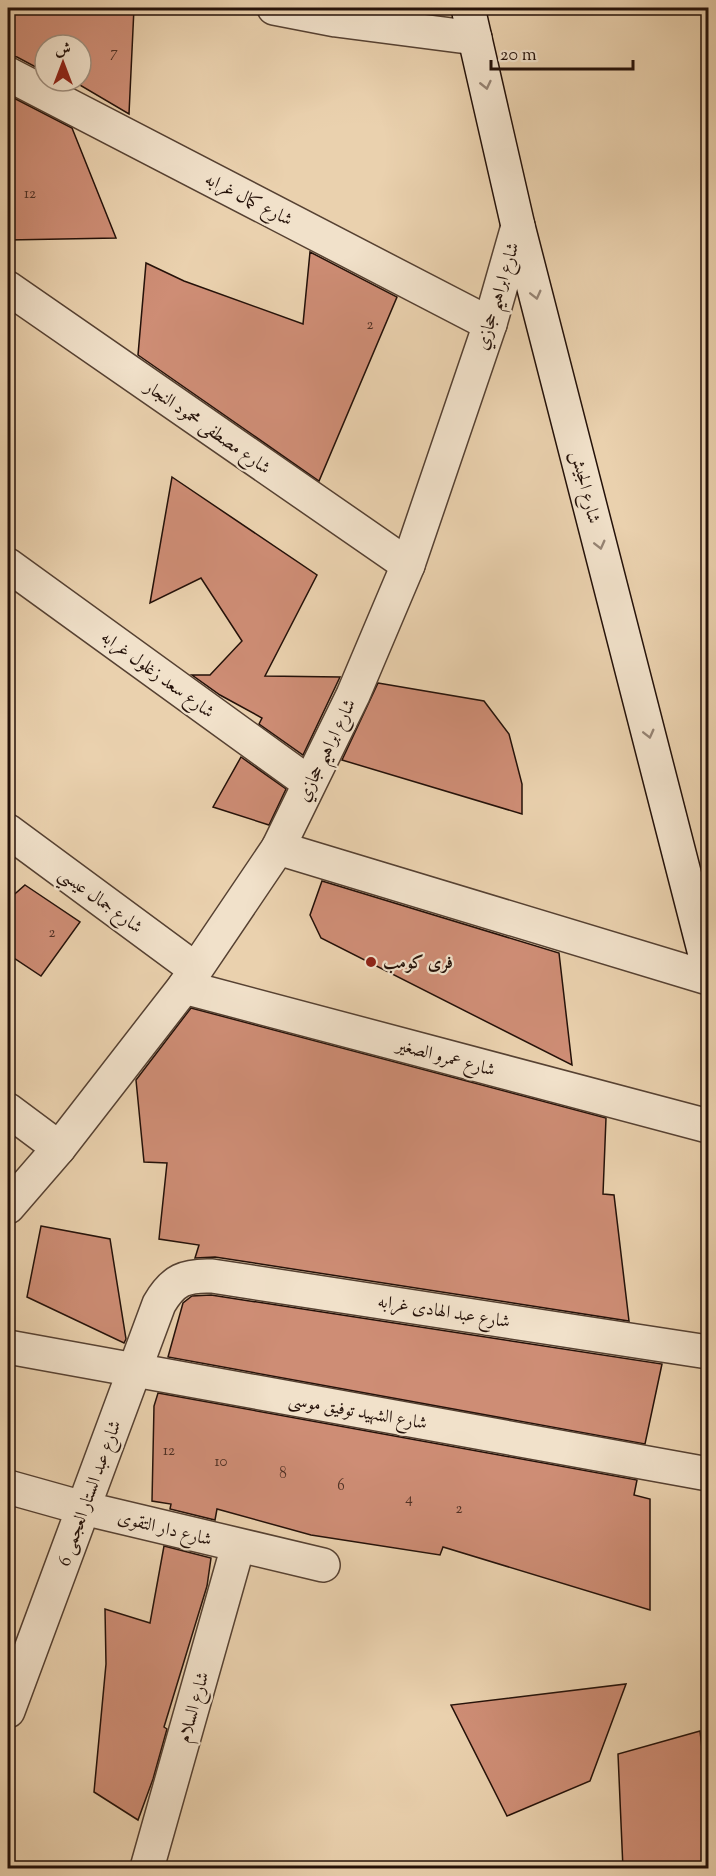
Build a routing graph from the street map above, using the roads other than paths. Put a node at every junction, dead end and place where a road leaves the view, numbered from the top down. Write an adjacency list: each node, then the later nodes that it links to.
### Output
1 (274, 8): 2 (street)
2 (472, 23): 4 (street, شارع الجيش, one-way to 4)
3 (8, 74): 6 (street, شارع كمال غرابه)
4 (518, 226): 6 (street, شارع ابراهيم حجازي); 12 (street, شارع الجيش, one-way to 12)
5 (8, 288): 8 (street, شارع مصطفى محمود النجار)
6 (490, 324): 8 (street, شارع ابراهيم حجازي)
7 (8, 565): 9 (street, شارع سعد زغلول غرابه)
8 (408, 565): 9 (street, شارع ابراهيم حجازي)
9 (309, 783): 11 (street, شارع ابراهيم حجازي)
10 (8, 831): 13 (street, شارع جمال عيسي)
11 (278, 848): 13 (street, شارع ابراهيم حجازي); 14 (street)
12 (708, 966)
13 (190, 978): 16 (street, شارع عمرو الصغير); 17 (street, شارع ابراهيم حجازي)
14 (708, 978)
15 (8, 1110): 17 (street)
16 (708, 1126)
17 (59, 1148): 18 (street, شارع ابراهيم حجازي)
18 (8, 1206)
19 (180, 1280): 21 (street, شارع عبد الهادى غرابه); 22 (street, شارع عبد الستار العجمى 6)
20 (8, 1347): 22 (street, شارع الشهيد توفيق موسى)
21 (708, 1352)
22 (134, 1370): 23 (street, شارع الشهيد توفيق موسى); 25 (street, شارع عبد الستار العجمى 6)
23 (708, 1474)
24 (8, 1487): 25 (street, شارع دار التقوى)
25 (83, 1508): 26 (street, شارع دار التقوى); 28 (street, شارع عبد الستار العجمى 6)
26 (238, 1546): 27 (street, شارع دار التقوى); 29 (street, شارع السلام)
27 (323, 1565)
28 (8, 1711)
29 (147, 1869)

